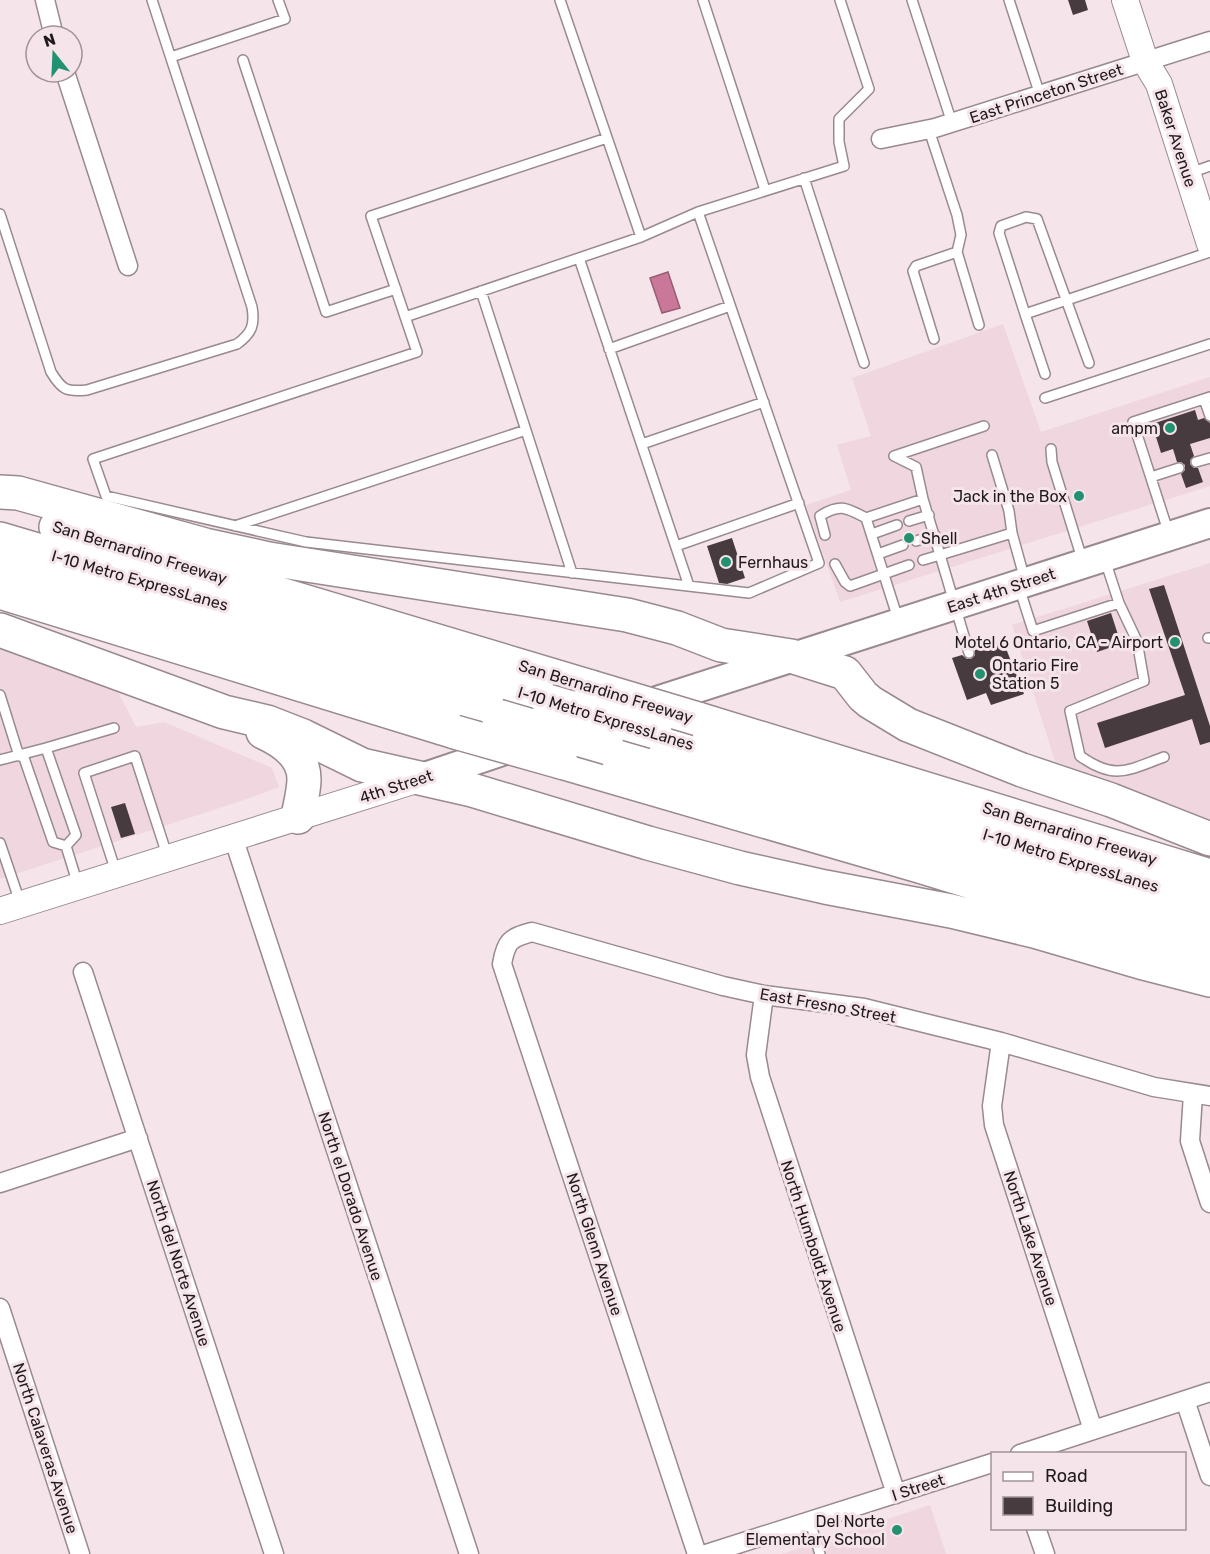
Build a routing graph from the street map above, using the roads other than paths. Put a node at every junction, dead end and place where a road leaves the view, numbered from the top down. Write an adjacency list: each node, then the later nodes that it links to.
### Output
1 (45, 0): 10 (street)
2 (152, 0): 12 (lane)
3 (278, 0): 12 (lane)
4 (560, 0): 19 (lane)
5 (703, 0): 23 (lane)
6 (840, 0): 22 (lane)
7 (912, 0): 17 (lane)
8 (1008, 0): 16 (lane)
9 (1125, 0): 14 (main road, Baker Avenue)
10 (51, 24)
11 (1210, 41): 14 (street, East Princeton Street)
12 (171, 57): 25 (lane)
13 (243, 60): 32 (lane)
14 (1145, 61): 16 (street, East Princeton Street); 21 (main road, Baker Avenue)
15 (69, 84): 31 (street)
16 (1040, 95): 17 (street, East Princeton Street)
17 (952, 123): 18 (street, East Princeton Street)
18 (928, 130): 20 (street, East Princeton Street); 28 (lane)
19 (607, 138): 26 (lane); 32 (lane)
20 (881, 139)
21 (1199, 170): 27 (main road, Baker Avenue)
22 (804, 178): 23 (lane); 42 (lane)
23 (765, 190): 24 (lane)
24 (698, 212): 26 (lane); 35 (lane)
25 (0, 214)
26 (641, 237): 30 (lane)
27 (1210, 244)
28 (957, 252): 38 (lane); 39 (lane)
29 (1210, 252): 34 (lane)
30 (579, 258): 33 (lane); 41 (lane)
31 (128, 266)
32 (396, 289): 37 (lane)
33 (481, 291): 37 (lane); 50 (lane)
34 (1066, 300): 36 (lane); 36 (lane); 43 (lane)
35 (730, 306): 41 (lane); 47 (lane)
36 (1025, 314): 44 (lane)
37 (405, 317): 67 (lane)
38 (979, 325)
39 (934, 339)
40 (1210, 344): 45 (lane)
41 (609, 349): 51 (lane)
42 (864, 363)
43 (1089, 363)
44 (1045, 374)
45 (1045, 398)
46 (1207, 398): 48 (lane); 57 (lane)
47 (764, 402): 51 (lane); 60 (lane)
48 (1210, 416)
49 (984, 426): 59 (lane)
50 (526, 430): 67 (lane); 84 (lane)
51 (642, 444): 76 (lane)
52 (1051, 449): 80 (lane)
53 (992, 455): 68 (lane)
54 (1210, 458): 55 (lane)
55 (1196, 462)
56 (1179, 468): 57 (lane)
57 (1151, 477): 72 (lane)
58 (0, 492): 94 (highway)
59 (923, 499): 62 (lane); 63 (lane)
60 (799, 503): 76 (lane); 87 (lane)
61 (0, 510): 110 (highway, San Bernardino Freeway, bridge)
62 (928, 515): 64 (lane); 71 (lane)
63 (866, 518): 69 (lane); 70 (lane)
64 (909, 521)
65 (1210, 523): 72 (main road, East 4th Street)
66 (897, 525): 69 (lane)
67 (235, 526): 84 (lane)
68 (1012, 533): 78 (lane); 86 (lane)
69 (872, 534): 77 (lane)
70 (825, 535)
71 (935, 535): 74 (lane); 78 (lane)
72 (1170, 536): 80 (main road, East 4th Street)
73 (0, 539): 112 (highway, I-10 Metro ExpressLanes, bridge)
74 (916, 541)
75 (903, 545): 77 (lane)
76 (676, 546): 87 (lane)
77 (878, 554): 85 (lane)
78 (940, 555): 79 (lane); 90 (lane)
79 (923, 560)
80 (1094, 560): 86 (main road, East 4th Street); 89 (lane)
81 (835, 564): 85 (lane)
82 (909, 565): 85 (lane)
83 (0, 567): 114 (highway, I-10 Metro ExpressLanes, bridge)
84 (572, 573): 87 (lane)
85 (884, 573): 91 (lane)
86 (1022, 583): 89 (lane); 90 (main road, East 4th Street)
87 (689, 586)
88 (0, 592): 116 (highway, bridge)
89 (1119, 603): 100 (lane)
90 (954, 605): 91 (main road, East 4th Street); 93 (lane)
91 (899, 622): 94 (main road, East 4th Street)
92 (0, 630): 96 (highway)
93 (969, 653)
94 (791, 656): 102 (main road, 4th Street); 105 (highway)
95 (0, 695): 99 (lane)
96 (224, 712): 102 (highway); 103 (highway)
97 (114, 728): 98 (lane)
98 (46, 748): 99 (lane); 107 (lane)
99 (22, 756): 101 (lane); 107 (lane)
100 (1164, 757)
101 (0, 760)
102 (419, 779): 103 (main road, 4th Street); 118 (highway)
103 (298, 817): 104 (main road, 4th Street)
104 (233, 837): 108 (main road, 4th Street); 137 (street, North el Dorado Avenue)
105 (1210, 839)
106 (0, 843): 113 (lane)
107 (66, 846): 111 (lane)
108 (168, 858): 109 (main road, 4th Street); 109 (lane)
109 (117, 874): 111 (main road, 4th Street)
110 (1210, 876)
111 (78, 885): 113 (main road, 4th Street)
112 (1210, 902)
113 (10, 908)
114 (1210, 928)
115 (517, 937): 119 (street, East Fresno Street); 138 (street, North Glenn Avenue)
116 (1210, 955)
117 (83, 972): 122 (street, North del Norte Avenue)
118 (1210, 980)
119 (764, 995): 120 (street, East Fresno Street); 132 (street, North Humboldt Avenue)
120 (1001, 1042): 121 (street, East Fresno Street); 128 (street, North Lake Avenue)
121 (1202, 1095): 124 (street)
122 (138, 1138): 123 (street); 136 (street, North del Norte Avenue)
123 (0, 1183)
124 (1210, 1203)
125 (0, 1308): 135 (street, North Calaveras Avenue)
126 (1210, 1392): 127 (street)
127 (1185, 1400): 128 (street); 131 (street)
128 (1094, 1430): 129 (street)
129 (1026, 1452)
130 (991, 1464): 132 (street, I Street)
131 (1210, 1476)
132 (896, 1494): 133 (street, I Street)
133 (810, 1522): 139 (street, I Street); 140 (lane)
134 (1037, 1530): 141 (street)
135 (80, 1554)
136 (274, 1554)
137 (469, 1554)
138 (697, 1554)
139 (706, 1554)
140 (820, 1554)
141 (1045, 1554)

